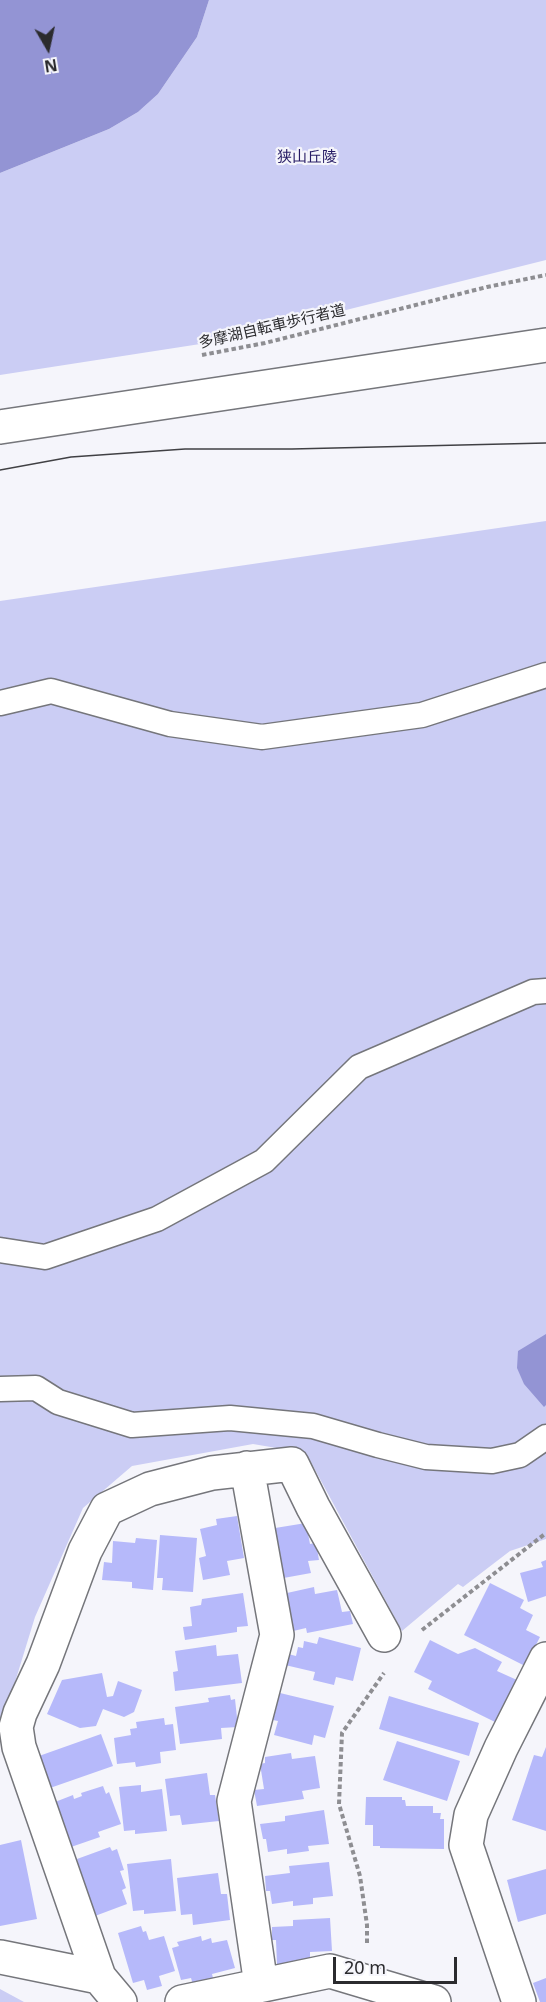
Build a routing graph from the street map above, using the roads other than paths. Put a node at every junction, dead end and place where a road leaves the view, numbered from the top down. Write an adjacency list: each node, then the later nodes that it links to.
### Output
1 (546, 345): 2 (street)
2 (0, 427)
3 (546, 675): 4 (lane)
4 (0, 703)
5 (546, 991): 6 (lane)
6 (0, 1250)
7 (0, 1389): 8 (lane)
8 (546, 1437)
9 (247, 1468): 10 (street); 13 (street); 14 (street)
10 (384, 1635)
11 (546, 1659): 19 (street)
12 (0, 1957): 13 (street)
13 (99, 1977): 16 (street)
14 (261, 1985): 15 (street); 17 (street)
15 (355, 1991): 18 (street)
16 (120, 2002)
17 (182, 2002)
18 (434, 2002)
19 (519, 2002)

